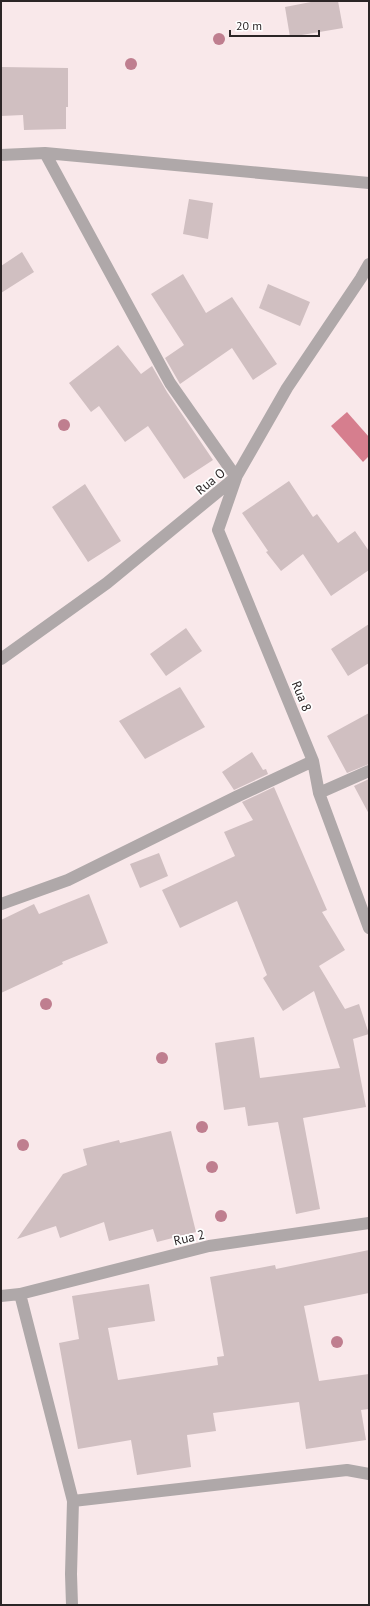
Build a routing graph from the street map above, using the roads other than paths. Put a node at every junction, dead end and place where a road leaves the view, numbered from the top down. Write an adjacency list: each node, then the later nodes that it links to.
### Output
1 (45, 153): 2 (street); 3 (street); 5 (street)
2 (1, 155)
3 (369, 183)
4 (369, 264): 5 (street, Rua O)
5 (236, 477): 6 (street, Rua O); 7 (street, Rua 8)
6 (1, 659)
7 (313, 761): 9 (street, Rua 8); 10 (street)
8 (369, 771): 9 (street)
9 (320, 794): 11 (street, Rua 8)
10 (1, 904)
11 (369, 928)
12 (369, 1223): 13 (street, Rua 2)
13 (20, 1294): 14 (street, Rua 2); 16 (street)
14 (1, 1296)
15 (369, 1474): 16 (street)
16 (73, 1501): 17 (street)
17 (72, 1605)

